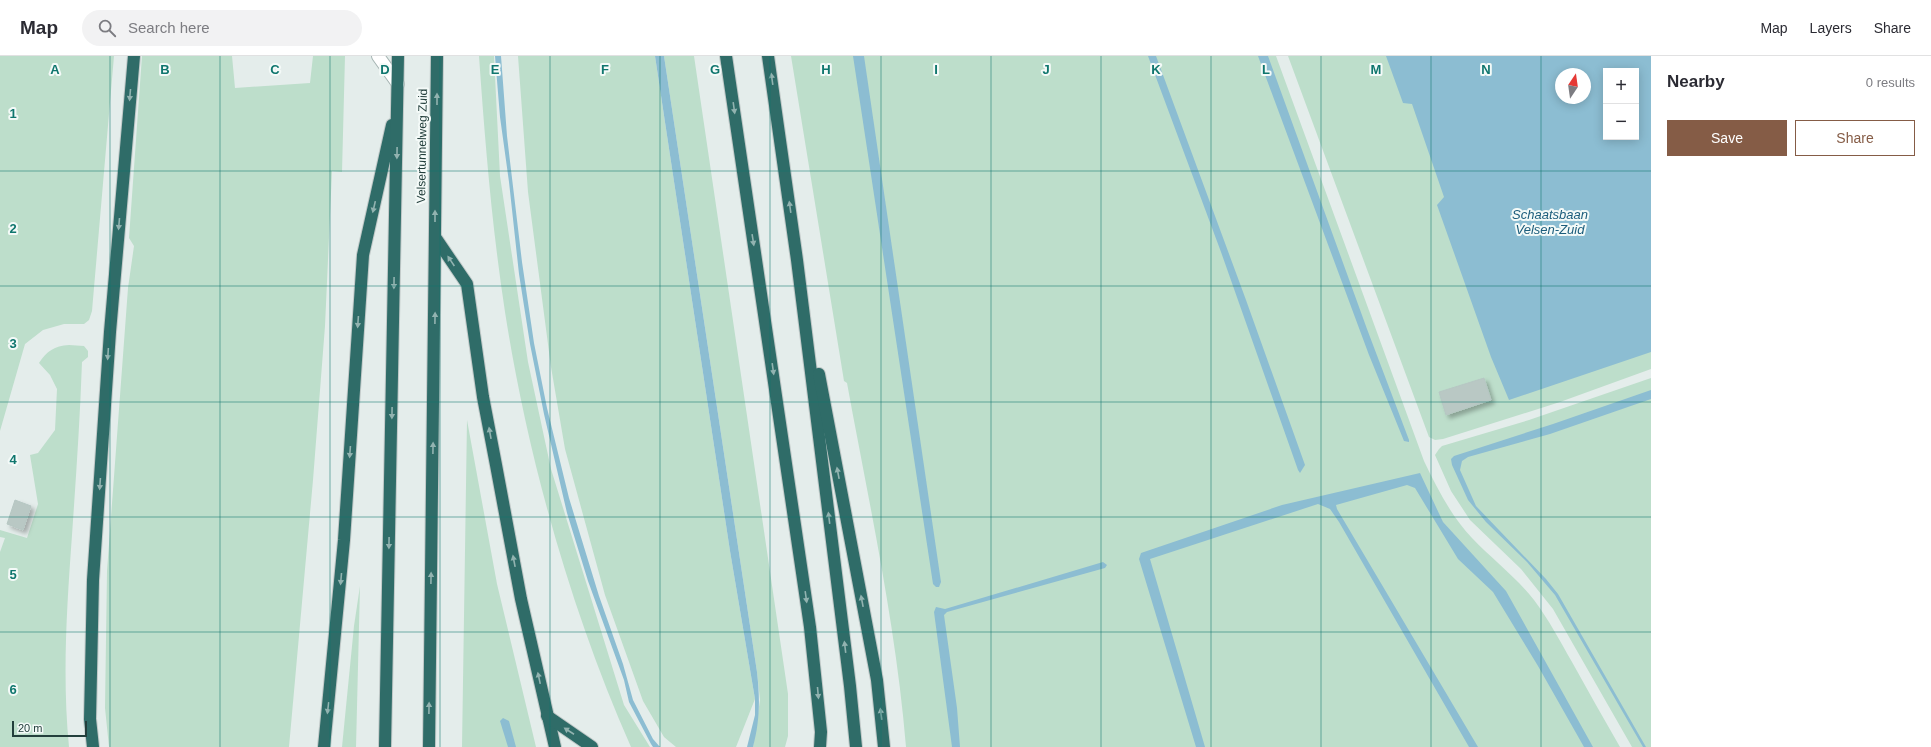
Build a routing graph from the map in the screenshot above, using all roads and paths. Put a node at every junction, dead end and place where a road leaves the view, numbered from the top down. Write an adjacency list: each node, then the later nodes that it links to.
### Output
1 (134, 56): 12 (highway, one-way to 12)
2 (378, 56): 7 (lane)
3 (398, 56): 7 (highway, Velsertunnelweg Zuid)
4 (437, 56): 9 (highway, Velsertunnelweg Zuid, one-way to 4)
5 (726, 56): 18 (highway, one-way to 18)
6 (768, 56): 10 (highway, one-way to 6)
7 (398, 84): 8 (highway, Velsertunnelweg Zuid)
8 (398, 100): 13 (highway, one-way to 13); 14 (highway, one-way to 14)
9 (435, 237): 11 (highway, one-way to 9); 15 (highway, Velsertunnelweg Zuid, one-way to 9)
10 (798, 260): 19 (highway, one-way to 10); 20 (highway, one-way to 10)
11 (547, 716): 16 (highway); 17 (highway, one-way to 11)
12 (93, 747)
13 (324, 747)
14 (385, 747)
15 (429, 747)
16 (555, 747)
17 (592, 747)
18 (820, 747)
19 (856, 747)
20 (884, 747)

